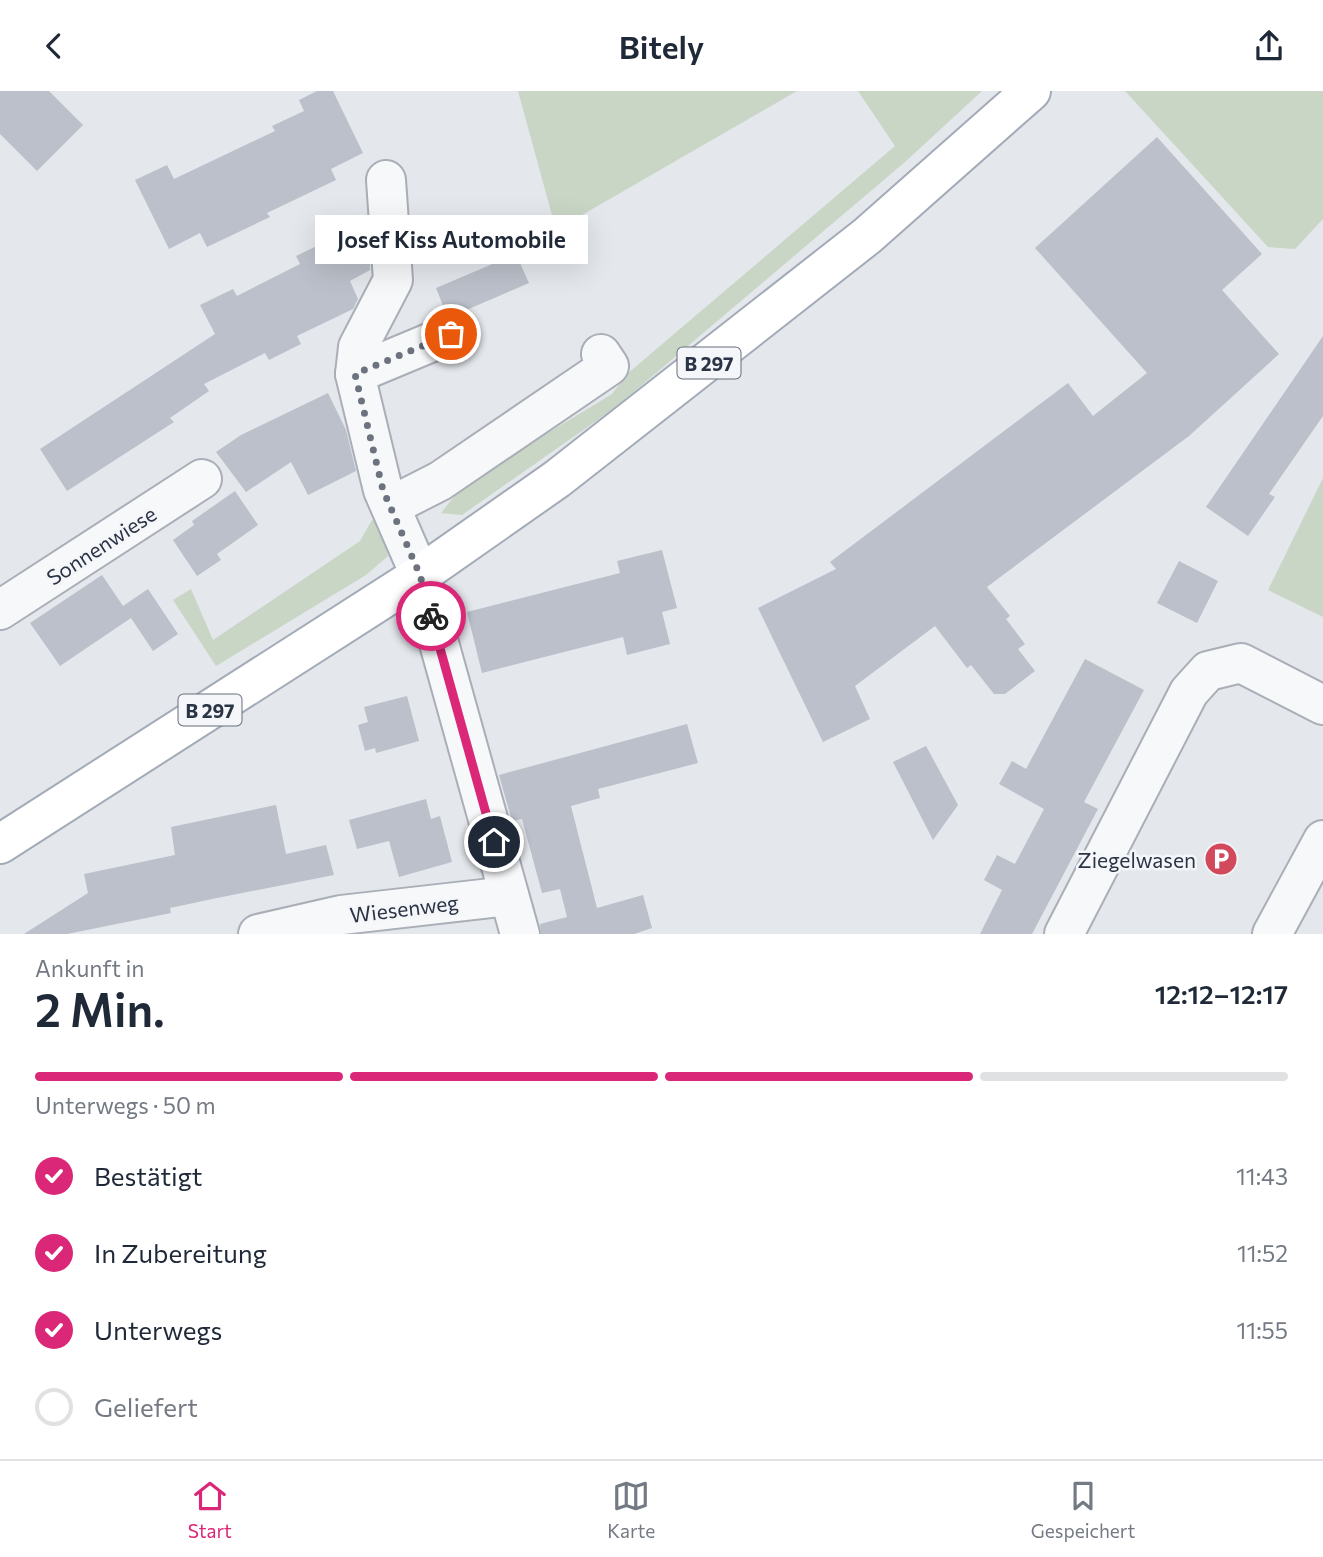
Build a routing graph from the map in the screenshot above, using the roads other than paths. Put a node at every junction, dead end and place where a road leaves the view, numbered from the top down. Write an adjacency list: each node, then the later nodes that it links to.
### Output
1 (1031, 91): 8 (main road, B 297)
2 (386, 180): 5 (street)
3 (451, 334): 5 (street)
4 (601, 354): 7 (street)
5 (355, 374): 7 (street)
6 (202, 479): 9 (street, Sonnenwiese)
7 (391, 506): 8 (street)
8 (420, 575): 12 (main road, B 297); 13 (street)
9 (0, 610)
10 (1323, 705): 16 (street)
11 (1323, 841): 17 (street)
12 (0, 844)
13 (509, 896): 14 (street, Wiesenweg); 15 (street)
14 (258, 934)
15 (520, 934)
16 (1064, 934)
17 (1272, 934)

